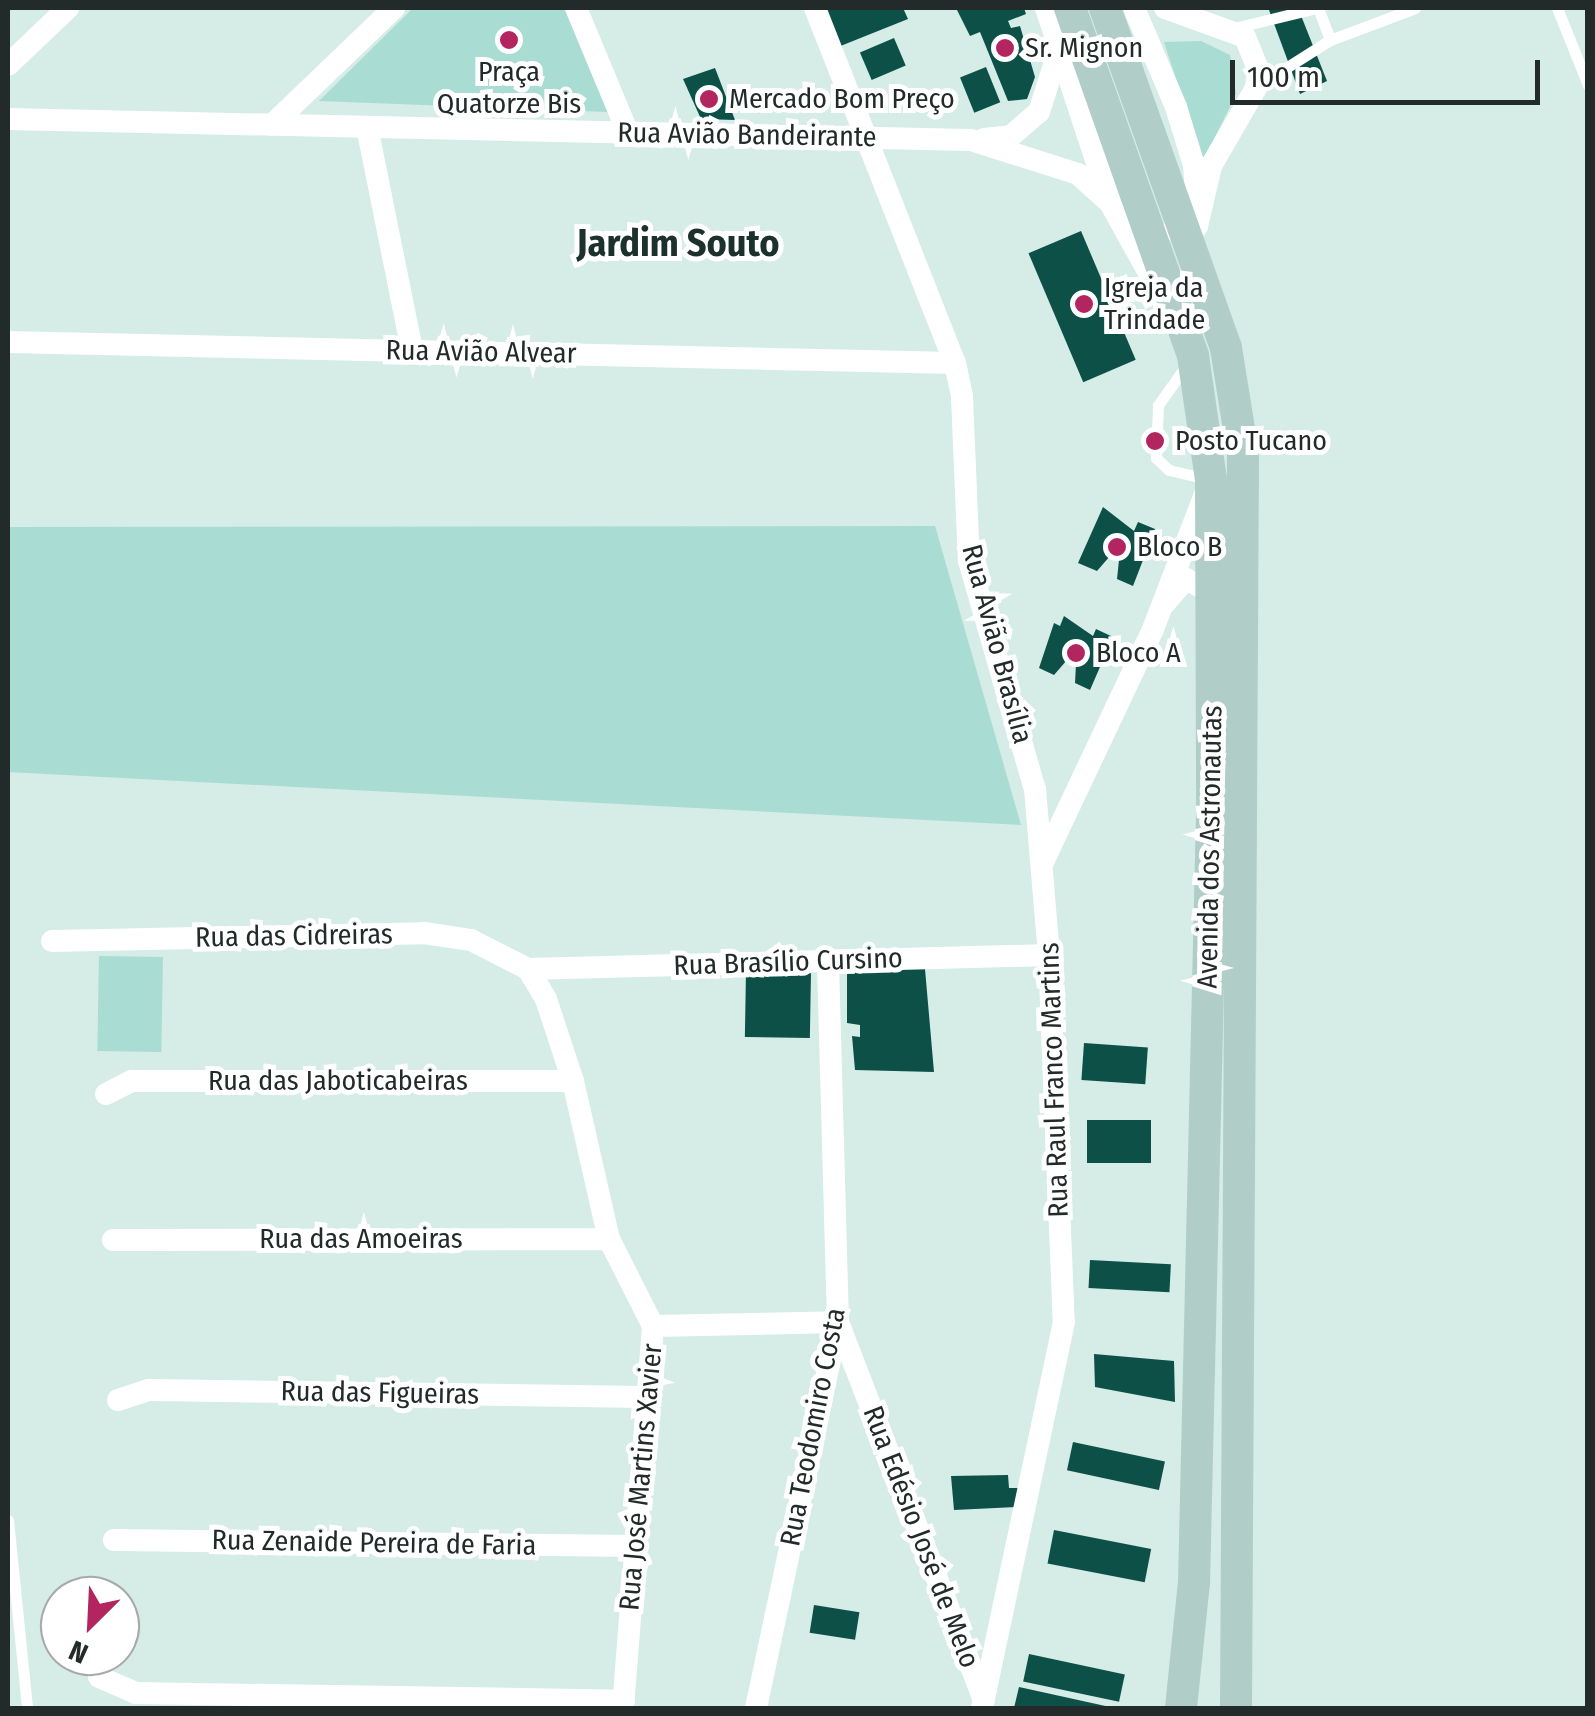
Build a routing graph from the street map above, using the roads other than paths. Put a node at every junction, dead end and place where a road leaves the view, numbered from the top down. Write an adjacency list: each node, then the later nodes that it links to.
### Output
1 (68, 8): 16 (street)
2 (394, 8): 20 (street)
3 (576, 8): 22 (street)
4 (815, 8): 23 (street, Rua Avião Brasília)
5 (1046, 8): 15 (street)
6 (1070, 8): 27 (main road, Avenida dos Astronautas)
7 (1105, 8): 26 (main road, Avenida dos Astronautas)
8 (1134, 8): 26 (street)
9 (1165, 8): 13 (street)
10 (1317, 8): 13 (lane); 14 (lane)
11 (1415, 8): 14 (lane)
12 (1556, 8): 17 (lane)
13 (1220, 24): 18 (street)
14 (1330, 40): 18 (lane)
15 (1060, 46): 24 (street); 25 (street)
16 (8, 65)
17 (1588, 84)
18 (1256, 88): 26 (street)
19 (8, 118): 20 (street, Rua Avião Bandeirante)
20 (272, 125): 21 (street, Rua Avião Bandeirante)
21 (366, 127): 22 (street, Rua Avião Bandeirante); 29 (street)
22 (628, 133): 23 (street, Rua Avião Bandeirante)
23 (870, 138): 24 (street, Rua Avião Bandeirante); 31 (street, Rua Avião Brasília)
24 (971, 140): 25 (street, Rua Avião Bandeirante)
25 (1110, 203): 27 (street)
26 (1191, 227): 27 (street); 57 (main road, Avenida dos Astronautas)
27 (1141, 236): 30 (main road, Avenida dos Astronautas)
28 (8, 342): 29 (street, Rua Avião Alvear)
29 (412, 350): 31 (street, Rua Avião Alvear)
30 (1193, 356): 32 (main road, Avenida dos Astronautas); 32 (lane)
31 (955, 364): 35 (street, Rua Avião Brasília)
32 (1211, 479): 33 (main road, Avenida dos Astronautas); 34 (street, Rua Raul Franco Martins)
33 (1214, 608): 34 (street); 56 (main road, Avenida dos Astronautas)
34 (1153, 629): 35 (street, Rua Raul Franco Martins)
35 (1042, 866): 37 (street, Rua Raul Franco Martins)
36 (52, 941): 39 (street, Rua das Cidreiras)
37 (1049, 954): 38 (street, Rua Brasílio Cursino); 52 (street, Rua Raul Franco Martins)
38 (828, 961): 39 (street, Rua Brasílio Cursino); 44 (street, Rua Teodomiro Costa)
39 (528, 970): 40 (street, Rua José Martins Xavier)
40 (573, 1081): 41 (street, Rua das Jaboticabeiras); 42 (street, Rua José Martins Xavier)
41 (106, 1094)
42 (609, 1238): 43 (street, Rua das Amoeiras); 45 (street, Rua José Martins Xavier)
43 (113, 1240)
44 (838, 1322): 45 (street); 52 (street, Rua Edésio José de Melo); 55 (street, Rua Teodomiro Costa)
45 (654, 1326): 46 (street, Rua José Martins Xavier)
46 (644, 1397): 47 (street, Rua das Figueiras); 50 (street, Rua José Martins Xavier)
47 (118, 1400)
48 (8, 1520): 54 (lane)
49 (114, 1540): 50 (street, Rua Zenaide Pereira de Faria)
50 (634, 1546): 53 (street, Rua José Martins Xavier)
51 (99, 1677): 53 (street)
52 (983, 1704)
53 (624, 1705)
54 (27, 1708)
55 (756, 1708)
56 (1181, 1708)
57 (1236, 1708)

